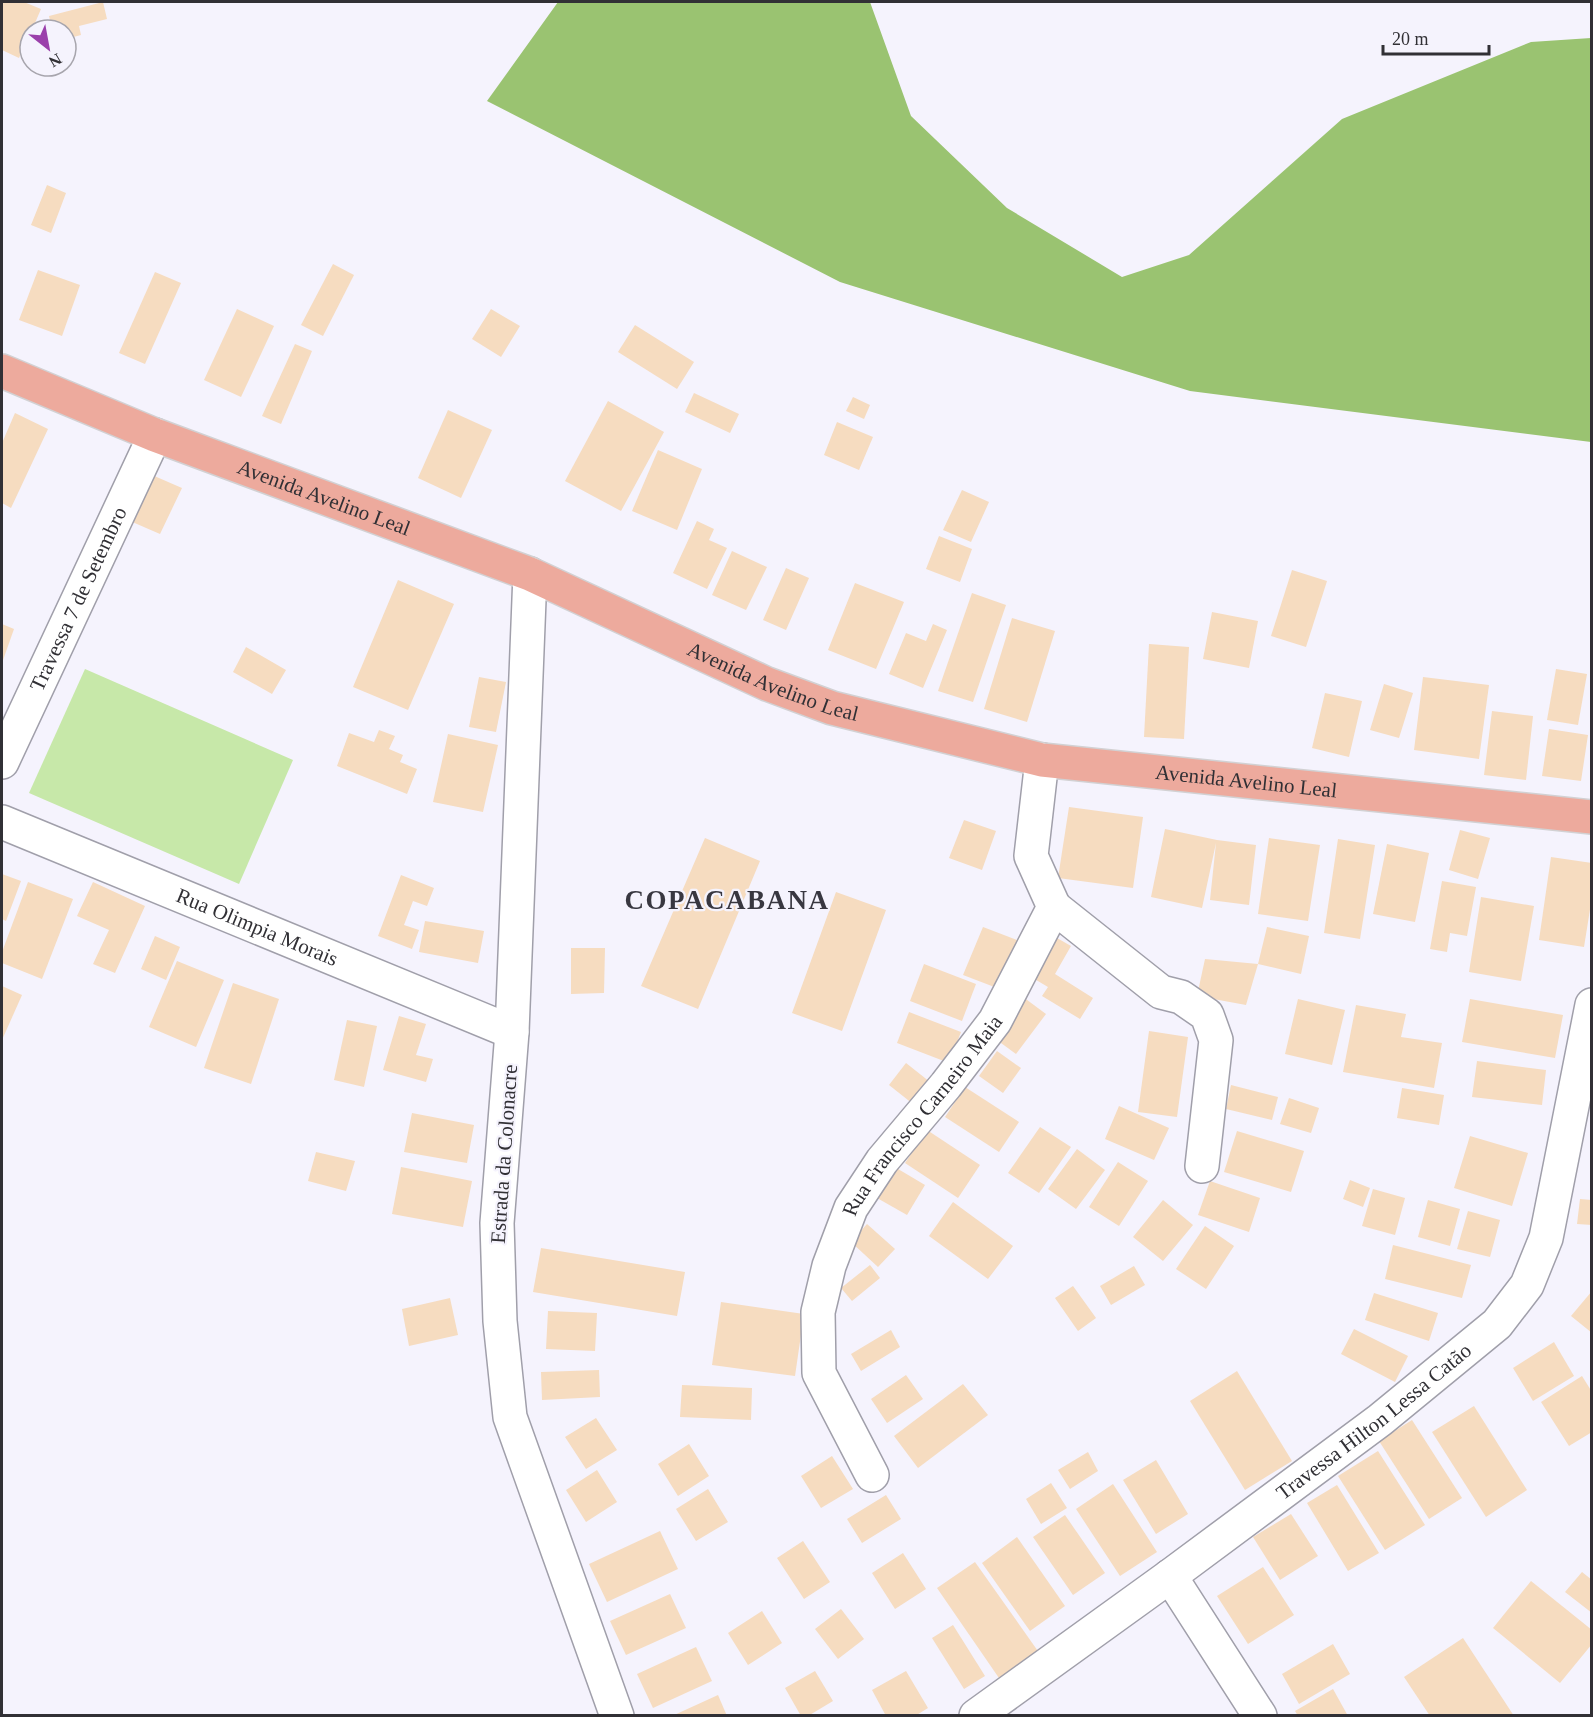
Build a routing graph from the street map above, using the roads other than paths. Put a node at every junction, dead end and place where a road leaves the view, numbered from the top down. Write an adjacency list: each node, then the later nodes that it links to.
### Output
1 (2, 371): 2 (main road, Avenida Avelino Leal)
2 (155, 435): 3 (main road, Avenida Avelino Leal); 5 (street, Travessa 7 de Setembro)
3 (530, 574): 4 (main road, Avenida Avelino Leal); 10 (street, Estrada da Colonacre)
4 (1041, 760): 6 (main road, Avenida Avelino Leal); 8 (street)
5 (2, 762)
6 (1592, 817)
7 (2, 822): 10 (street, Rua Olimpia Morais)
8 (1054, 907): 11 (street); 12 (street, Rua Francisco Carneiro Maia)
9 (1592, 1005): 13 (street, Travessa Hilton Lessa Catão)
10 (512, 1032): 14 (street, Estrada da Colonacre)
11 (1203, 1166)
12 (872, 1475)
13 (1170, 1576): 15 (street, Travessa Hilton Lessa Catão); 16 (street)
14 (617, 1716)
15 (976, 1716)
16 (1260, 1716)

